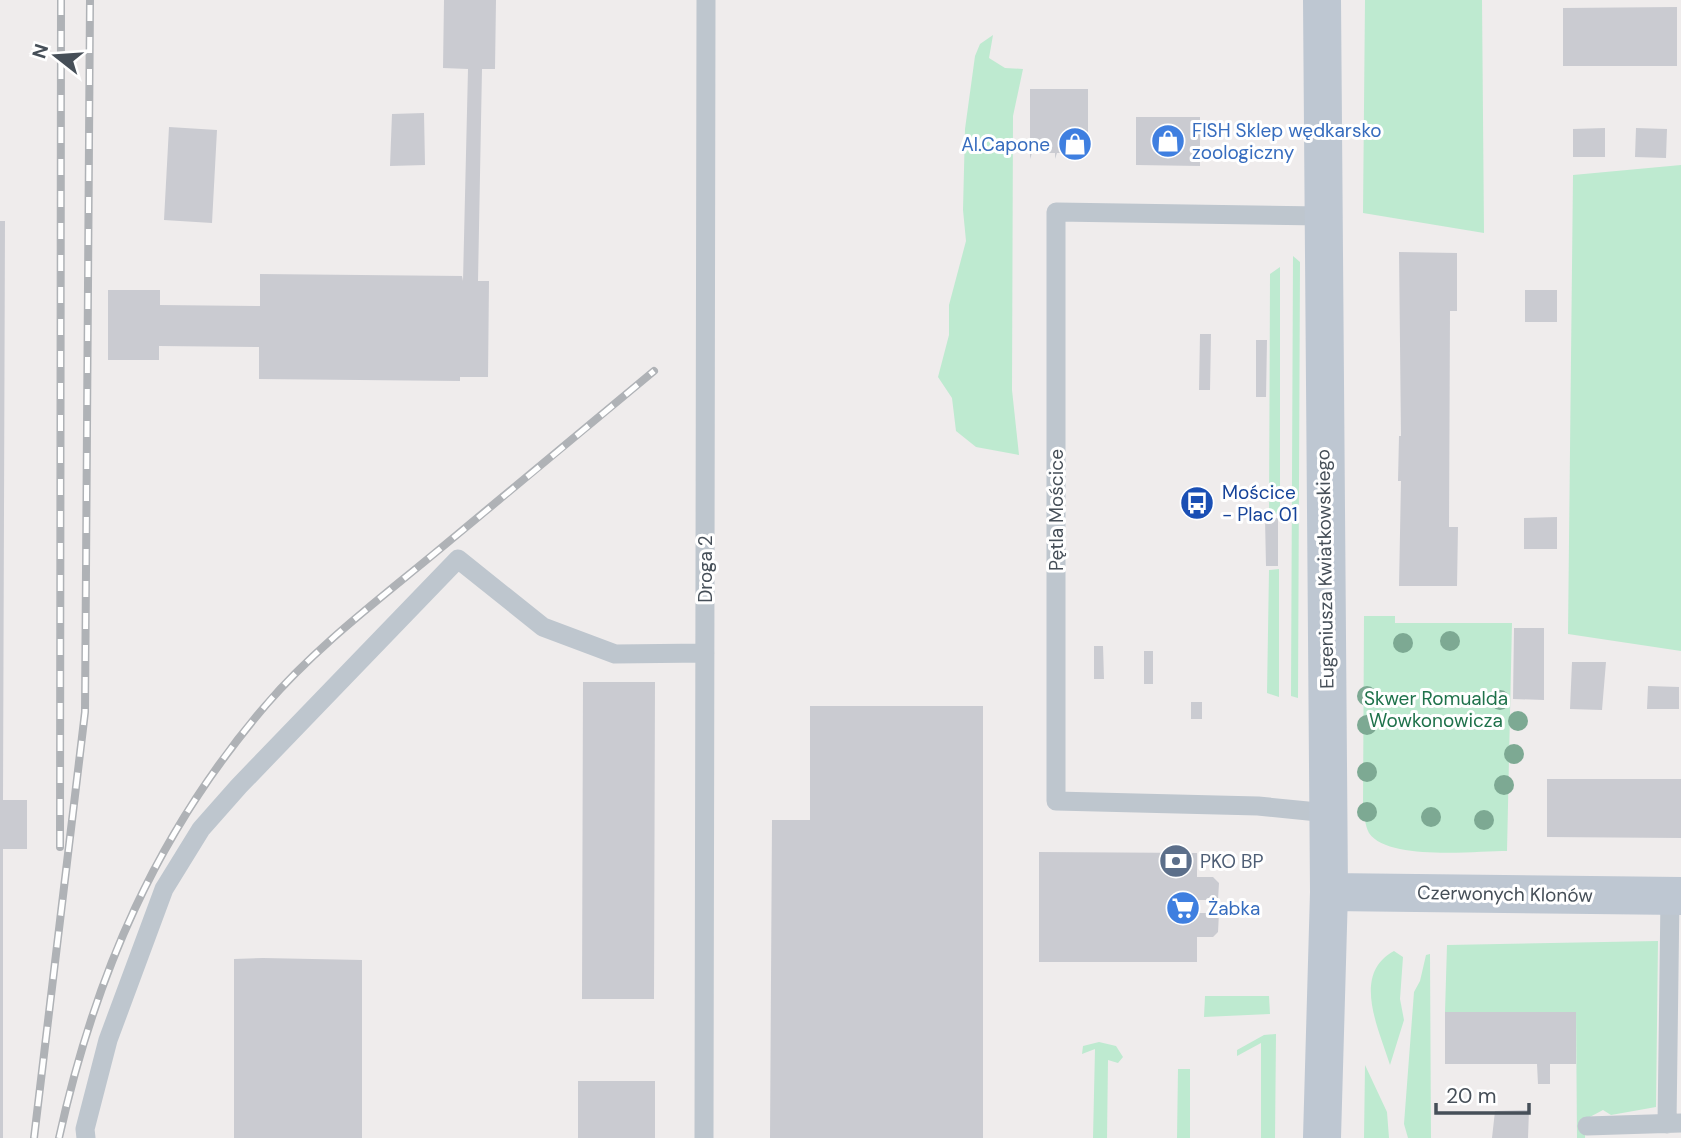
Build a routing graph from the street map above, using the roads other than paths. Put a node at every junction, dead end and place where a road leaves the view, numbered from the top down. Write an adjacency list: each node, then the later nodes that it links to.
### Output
1 (706, 0): 4 (lane, Droga 2)
2 (1322, 0): 3 (main road, Eugeniusza Kwiatkowskiego)
3 (1321, 216): 5 (main road, Eugeniusza Kwiatkowskiego); 5 (lane, Pętla Mościce)
4 (705, 653): 10 (lane); 11 (lane, Droga 2)
5 (1328, 813): 6 (main road, Eugeniusza Kwiatkowskiego)
6 (1329, 892): 7 (main road, Czerwonych Klonów); 12 (main road, Eugeniusza Kwiatkowskiego)
7 (1676, 896): 8 (lane)
8 (1674, 1123): 9 (lane)
9 (1587, 1126)
10 (86, 1138)
11 (704, 1138)
12 (1322, 1138)

